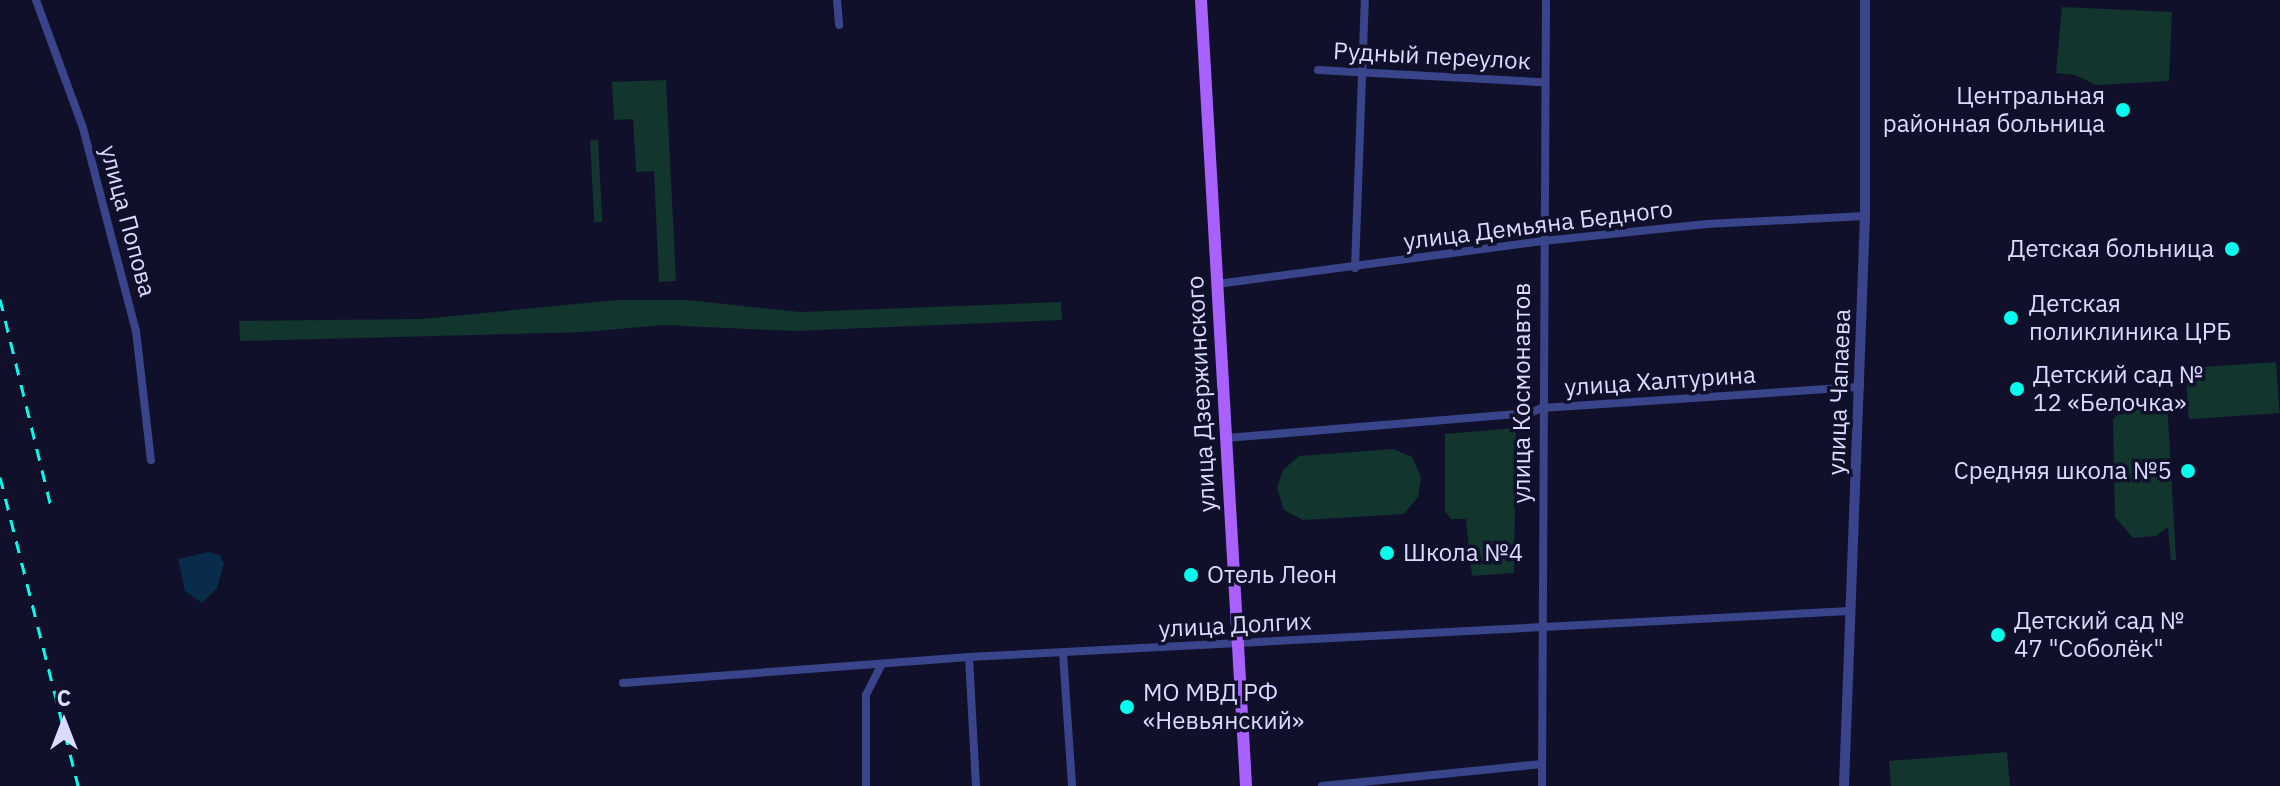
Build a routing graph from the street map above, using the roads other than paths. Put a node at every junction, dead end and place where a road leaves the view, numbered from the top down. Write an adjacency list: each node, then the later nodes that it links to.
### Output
1 (36, 0): 18 (street, улица Попова)
2 (837, 0): 7 (street)
3 (1201, 0): 14 (main road, улица Дзержинского)
4 (1365, 0): 9 (street)
5 (1546, 0): 10 (street, улица Космонавтов)
6 (1865, 0): 11 (street, улица Чапаева)
7 (839, 25)
8 (1318, 70): 9 (street, Рудный переулок)
9 (1363, 74): 10 (street, Рудный переулок); 13 (street)
10 (1543, 82): 12 (street, улица Космонавтов)
11 (1865, 216): 12 (street, улица Демьяна Бедного); 15 (street, улица Чапаева)
12 (1543, 241): 13 (street, улица Демьяна Бедного); 16 (street, улица Космонавтов)
13 (1355, 268): 14 (street, улица Демьяна Бедного)
14 (1217, 284): 17 (main road, улица Дзержинского)
15 (1860, 387): 16 (street, улица Халтурина); 19 (street, улица Чапаева)
16 (1542, 408): 17 (street, улица Халтурина); 20 (street, улица Космонавтов)
17 (1226, 438): 21 (main road, улица Дзержинского)
18 (151, 460)
19 (1849, 611): 20 (street, улица Долгих); 33 (street, улица Чапаева)
20 (1540, 626): 21 (street, улица Долгих); 26 (street, улица Космонавтов)
21 (1236, 646): 22 (street, улица Долгих); 30 (main road, улица Дзержинского)
22 (1063, 653): 23 (street, улица Долгих); 29 (street)
23 (969, 657): 24 (street, улица Долгих); 28 (street)
24 (882, 664): 25 (street, улица Долгих); 27 (street)
25 (623, 683)
26 (1542, 764): 31 (street); 32 (street, улица Космонавтов)
27 (866, 786)
28 (976, 786)
29 (1072, 786)
30 (1246, 786)
31 (1322, 786)
32 (1542, 786)
33 (1844, 786)

